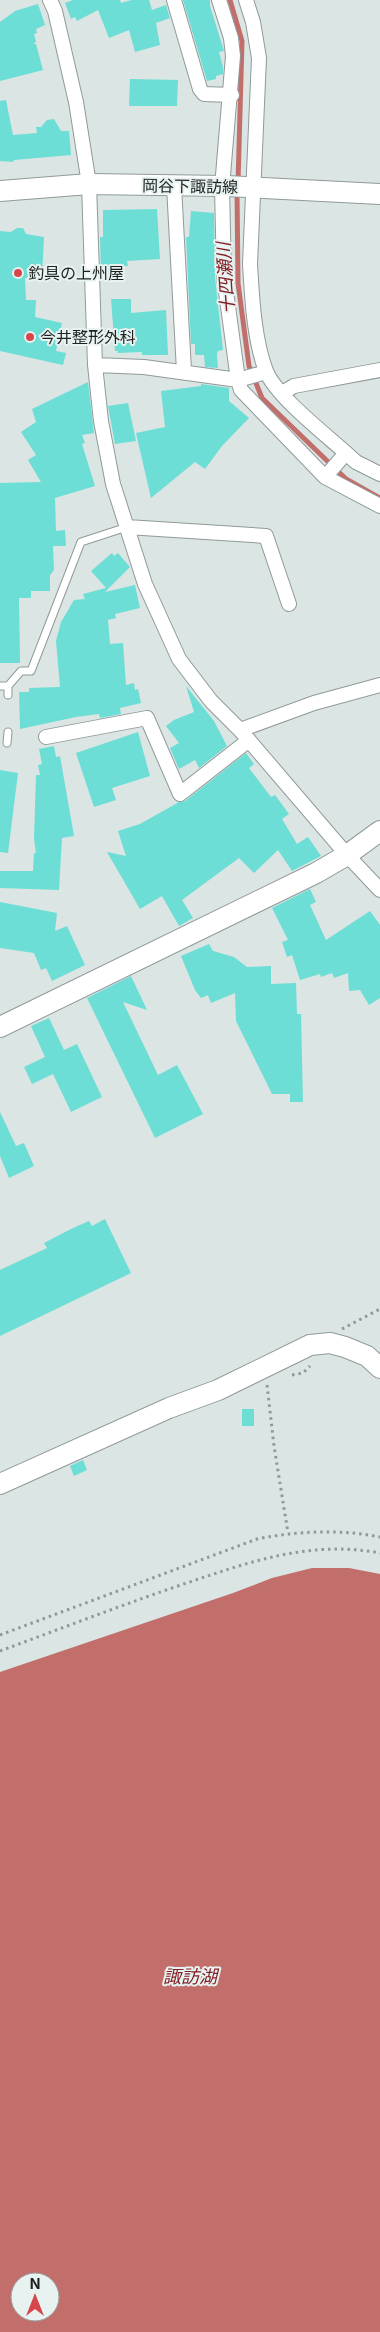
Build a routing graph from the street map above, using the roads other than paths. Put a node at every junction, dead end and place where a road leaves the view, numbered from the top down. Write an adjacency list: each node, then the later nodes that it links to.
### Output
1 (50, 0): 6 (street)
2 (174, 0): 5 (street)
3 (219, 0): 5 (street)
4 (246, 0): 9 (street)
5 (232, 95): 8 (street)
6 (89, 184): 7 (street, 岡谷下諏訪線); 10 (street, 岡谷下諏訪線); 12 (street)
7 (174, 186): 8 (street, 岡谷下諏訪線); 14 (street)
8 (224, 186): 9 (street, 岡谷下諏訪線); 16 (street)
9 (251, 188): 11 (street, 岡谷下諏訪線); 15 (street)
10 (0, 191)
11 (380, 194)
12 (95, 364): 14 (street); 22 (street)
13 (380, 370): 17 (street)
14 (184, 371): 16 (street)
15 (264, 372): 16 (street); 17 (street)
16 (241, 379): 20 (street)
17 (282, 393): 18 (street)
18 (345, 455): 19 (street); 20 (street)
19 (380, 474)
20 (327, 475): 21 (street)
21 (380, 506)
22 (127, 527): 23 (street); 26 (lane); 29 (street)
23 (290, 604)
24 (380, 685): 29 (street)
25 (0, 686): 26 (lane)
26 (8, 686): 27 (lane)
27 (8, 695)
28 (8, 732): 31 (lane)
29 (245, 735): 30 (street); 33 (street)
30 (46, 738)
31 (7, 742)
32 (380, 831): 33 (street)
33 (347, 856): 34 (street); 35 (street)
34 (380, 890)
35 (0, 1027)
36 (380, 1368): 37 (street)
37 (0, 1484)

